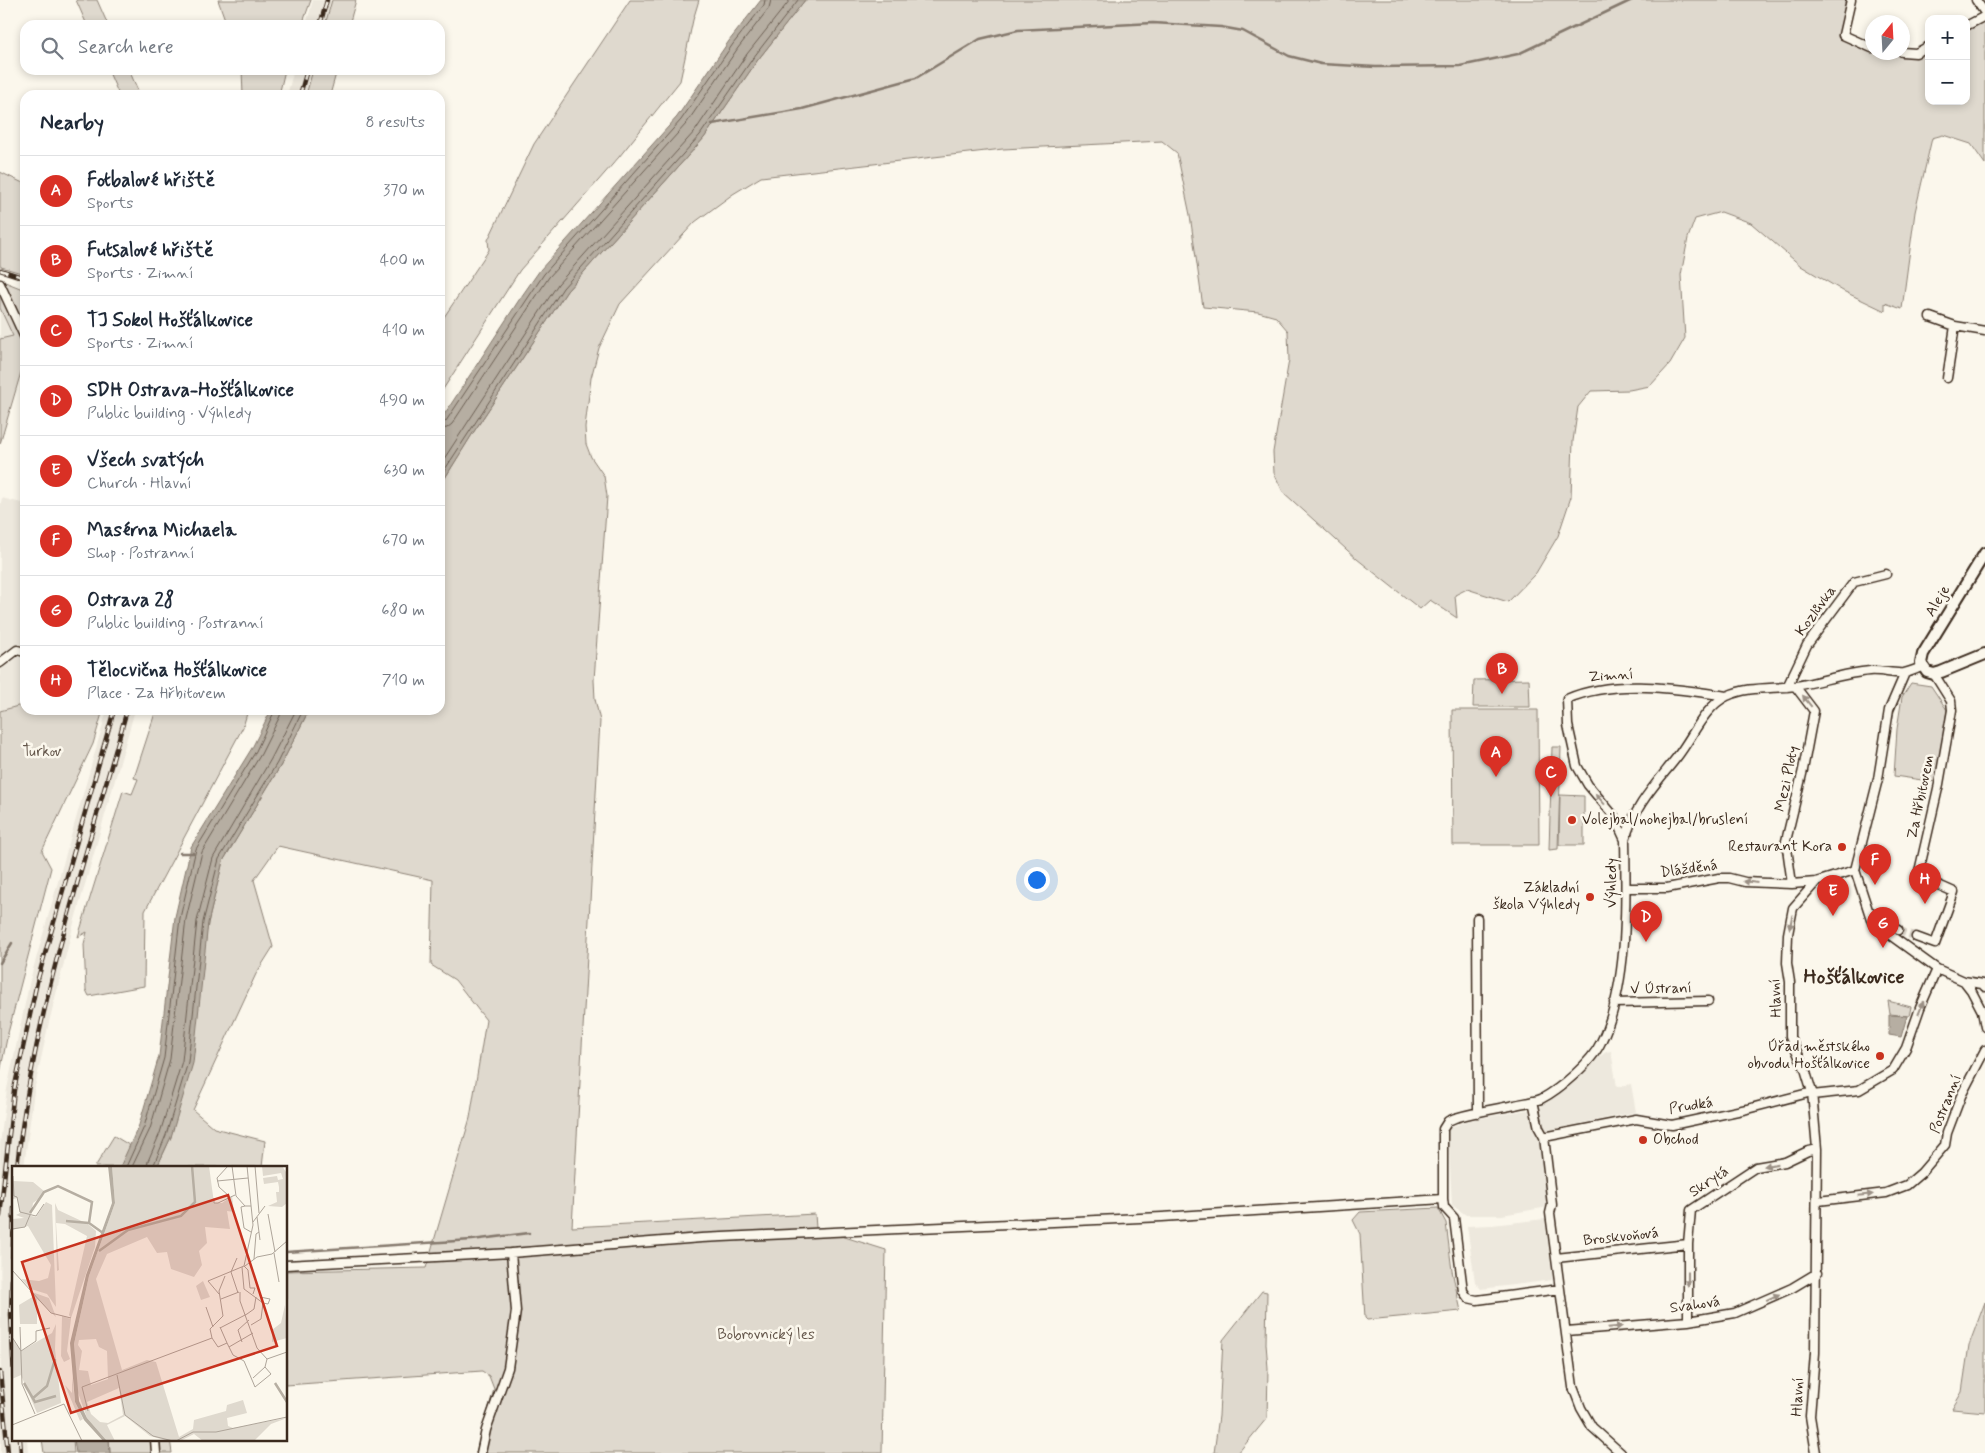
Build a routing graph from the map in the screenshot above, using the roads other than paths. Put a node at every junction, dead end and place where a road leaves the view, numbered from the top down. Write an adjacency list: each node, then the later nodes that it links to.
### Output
1 (1851, 0): 5 (street)
2 (1976, 0): 3 (street)
3 (1985, 15): 4 (street)
4 (1970, 24)
5 (1865, 45)
6 (1925, 48): 7 (street)
7 (1910, 53)
8 (0, 284): 11 (street)
9 (1930, 318): 10 (street)
10 (1955, 326): 12 (street); 13 (street)
11 (20, 327)
12 (1985, 331)
13 (1948, 378)
14 (1985, 552): 19 (street, Aleje)
15 (1886, 574): 22 (street, Kozlůvka)
16 (20, 651): 18 (street)
17 (1985, 654): 21 (street)
18 (0, 663)
19 (1922, 667): 20 (street, Výhledy); 21 (street)
20 (1905, 672): 22 (street, Výhledy); 25 (street)
21 (1934, 674): 32 (street, Za Hřbitovem)
22 (1791, 686): 23 (street, Výhledy); 27 (street, Mezi Ploty, one-way to 22)
23 (1727, 696): 24 (street, Výhledy); 24 (street, Zimní, one-way to 23)
24 (1626, 840): 28 (street, Výhledy)
25 (1855, 870): 26 (street); 29 (street)
26 (1816, 882): 27 (street, Dlážděná); 40 (street, Hlavní, one-way to 40)
27 (1792, 884): 28 (street, Dlážděná, one-way to 28)
28 (1626, 888): 37 (street, Výhledy)
29 (1868, 908): 31 (street); 33 (street)
30 (1477, 918): 42 (street)
31 (1898, 930)
32 (1916, 937)
33 (1937, 969): 34 (street); 40 (street, Prudká, one-way to 33)
34 (1964, 981): 35 (street); 38 (street)
35 (1985, 987)
36 (1708, 1001): 37 (street, V Ústraní)
37 (1614, 1003): 41 (street, Výhledy)
38 (1985, 1027)
39 (1985, 1050): 46 (street, Postranní, one-way to 39)
40 (1812, 1094): 43 (street, Prudká); 44 (street, Hlavní)
41 (1533, 1101): 42 (street, Výhledy); 43 (street)
42 (1478, 1112): 45 (street, Výhledy)
43 (1544, 1137): 49 (street)
44 (1817, 1150): 46 (street, Hlavní); 47 (street, Skrytá, one-way to 47)
45 (1443, 1199): 48 (street); 52 (street)
46 (1818, 1200): 51 (street, Hlavní)
47 (1688, 1244): 49 (street, Broskvoňová); 53 (street, Skrytá, one-way to 53)
48 (511, 1253): 50 (street); 57 (street)
49 (1556, 1258): 52 (street)
50 (288, 1265)
51 (1817, 1273): 53 (street, Svahová, one-way to 51); 59 (street, Hlavní)
52 (1560, 1289): 54 (street)
53 (1688, 1321): 54 (street, Svahová, one-way to 53)
54 (1567, 1331): 58 (street)
55 (155, 1440): 56 (street)
56 (156, 1453)
57 (481, 1453)
58 (1621, 1453)
59 (1816, 1453)

